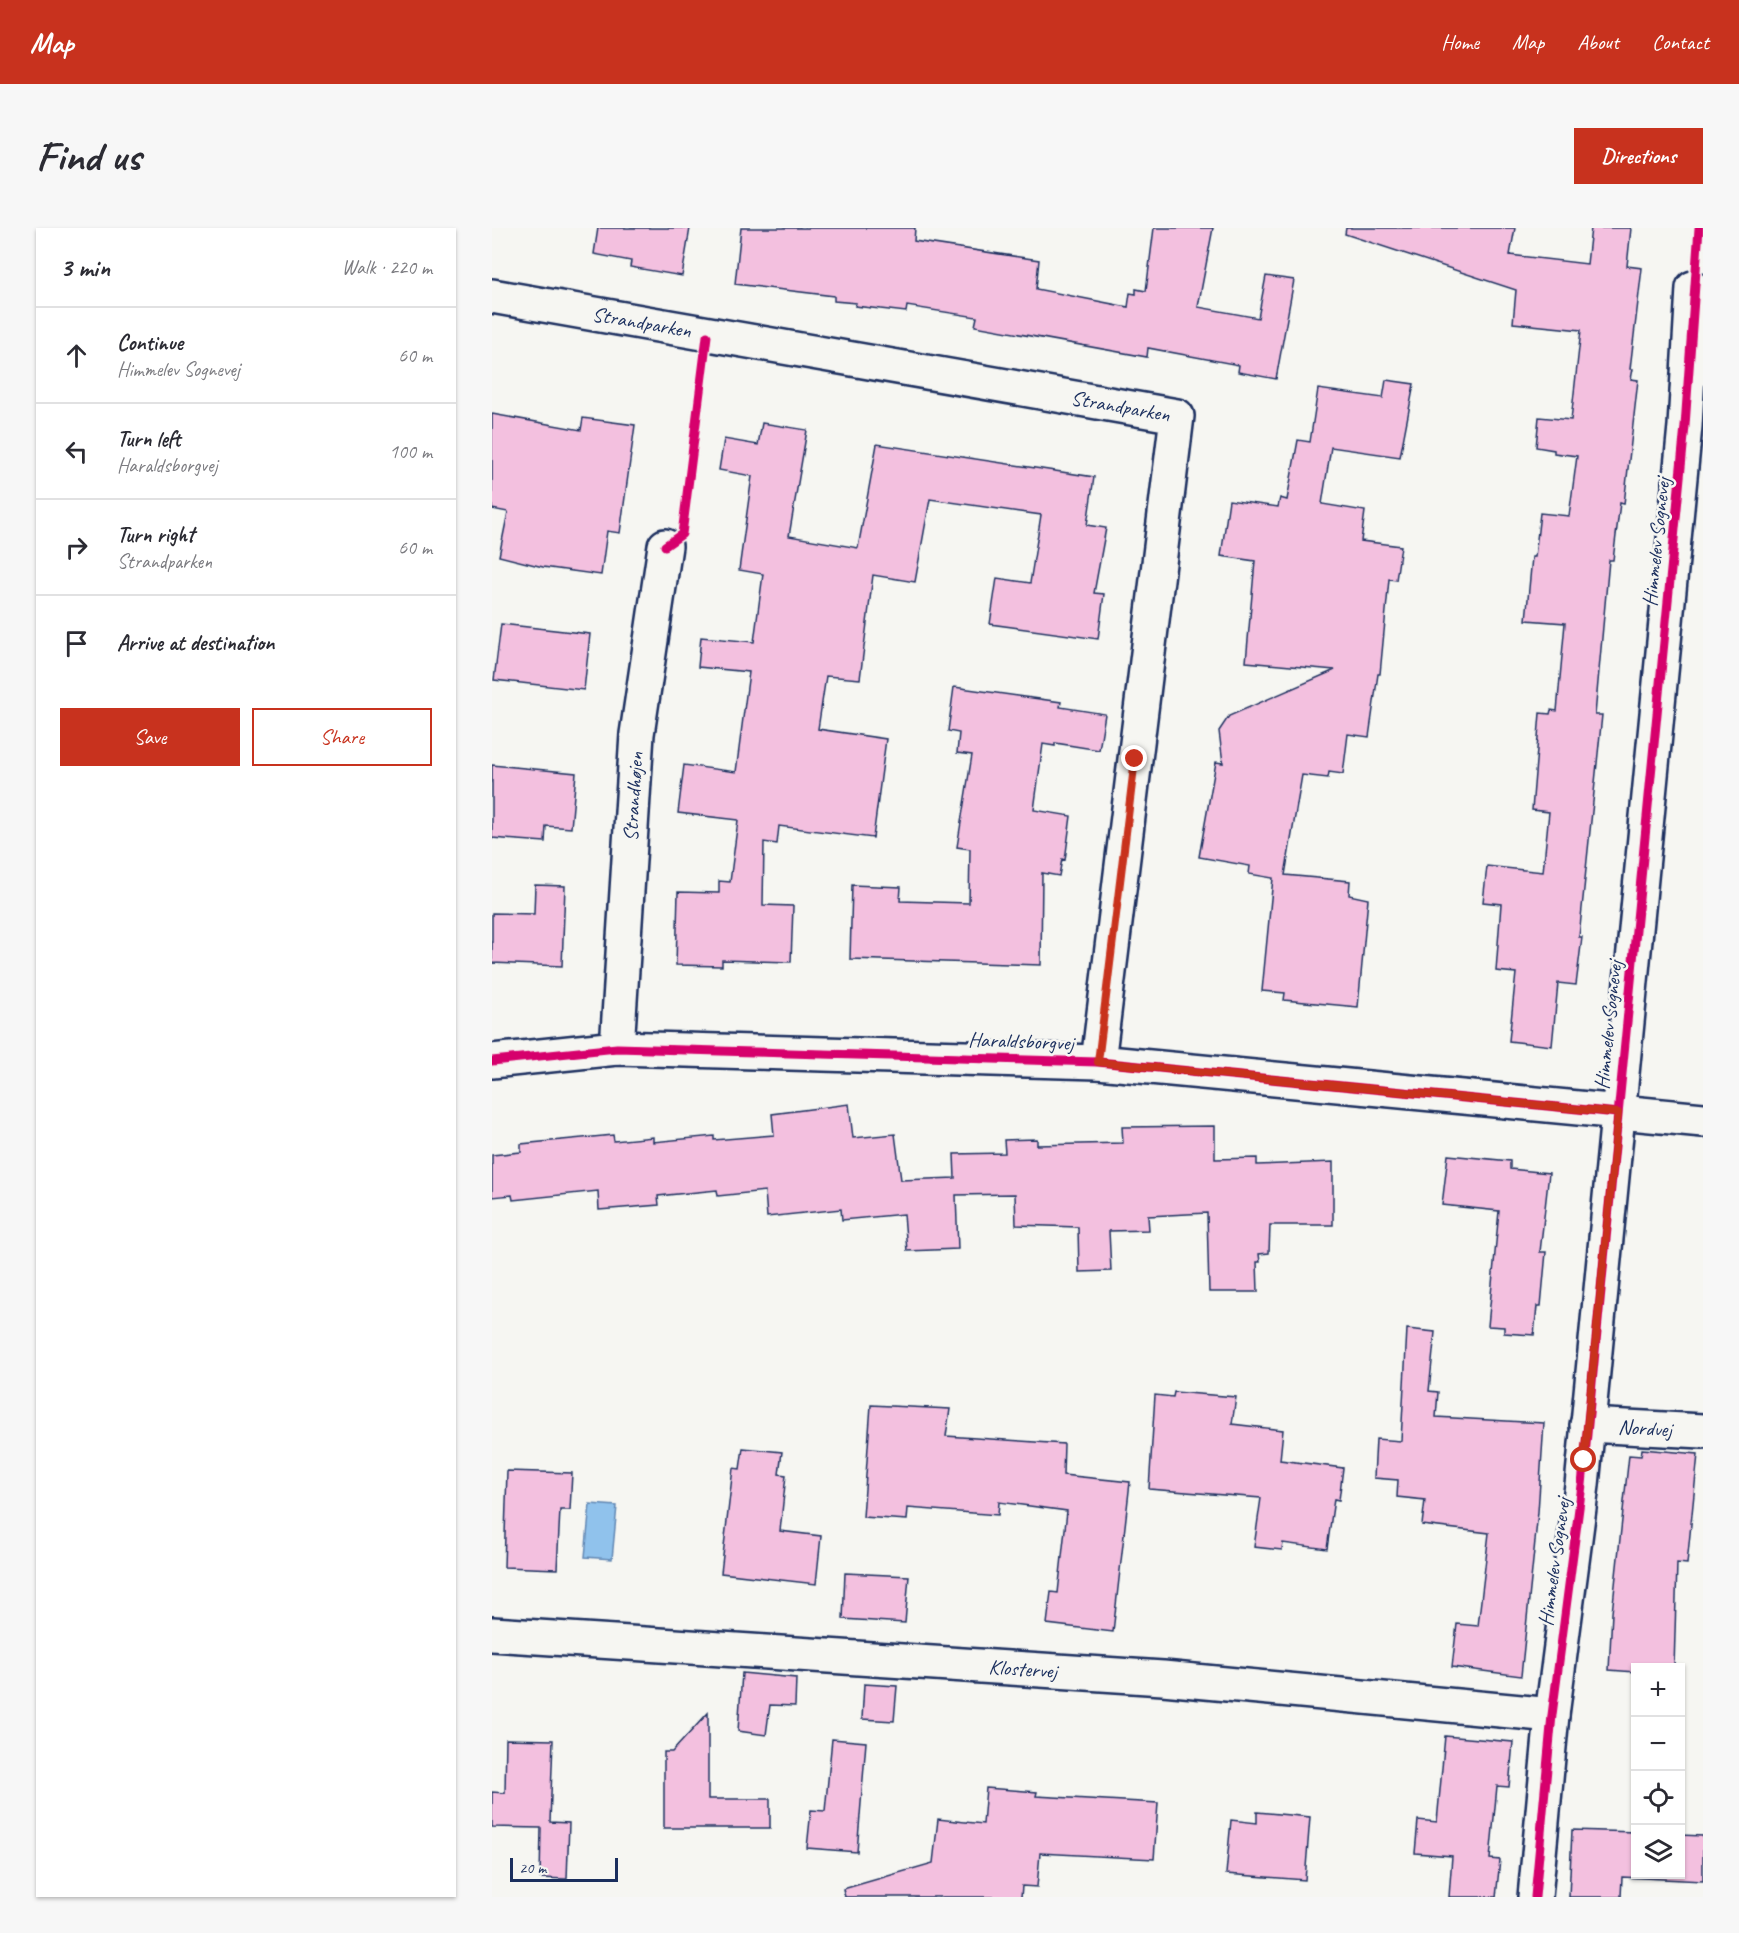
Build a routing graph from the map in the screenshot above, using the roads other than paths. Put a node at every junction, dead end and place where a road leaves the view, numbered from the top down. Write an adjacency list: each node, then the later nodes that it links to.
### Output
1 (1693, 288): 3 (street, Himmelev Sognevej)
2 (492, 296): 7 (street, Strandparken)
3 (1694, 429): 8 (street, Himmelev Sognevej)
4 (664, 546): 5 (street, Strandhøjen)
5 (617, 1048): 6 (street, Haraldsborgvej); 7 (street, Haraldsborgvej)
6 (492, 1061)
7 (1098, 1062): 8 (street, Haraldsborgvej)
8 (1618, 1113): 9 (street, Haraldsborgvej); 10 (street, Himmelev Sognevej)
9 (1703, 1120)
10 (1587, 1425): 11 (street, Nordvej); 13 (street, Himmelev Sognevej)
11 (1703, 1431)
12 (492, 1634): 13 (street, Klostervej)
13 (1552, 1715): 14 (street, Himmelev Sognevej)
14 (1535, 1897)

